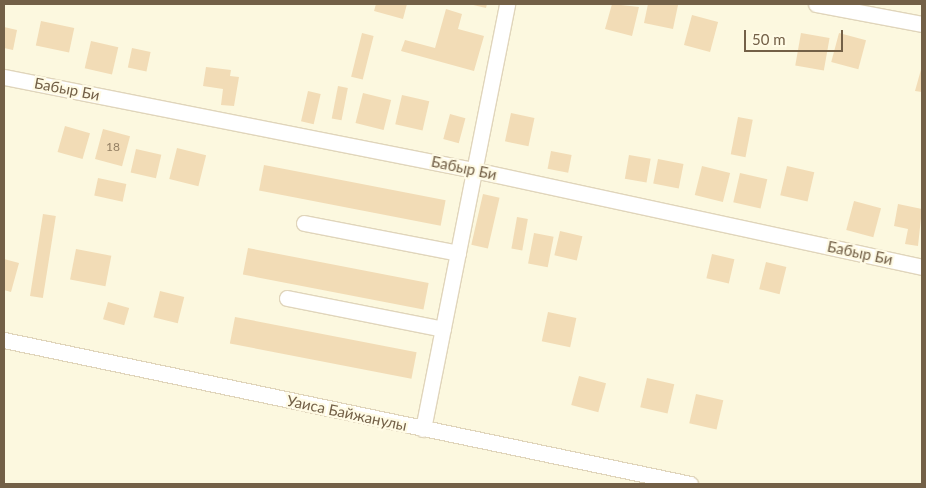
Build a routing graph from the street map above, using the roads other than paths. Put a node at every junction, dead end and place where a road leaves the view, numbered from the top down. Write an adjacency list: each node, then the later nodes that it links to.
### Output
1 (507, 4): 5 (street)
2 (816, 4): 3 (street)
3 (922, 24)
4 (4, 77): 5 (street, Бабыр Би)
5 (474, 170): 7 (street); 8 (street, Бабыр Би)
6 (304, 223): 7 (street)
7 (458, 253): 10 (street)
8 (922, 267)
9 (287, 298): 10 (street)
10 (442, 329): 12 (street)
11 (4, 340): 12 (street, Уаиса Байжанулы)
12 (423, 429): 13 (street, Уаиса Байжанулы)
13 (690, 484)

